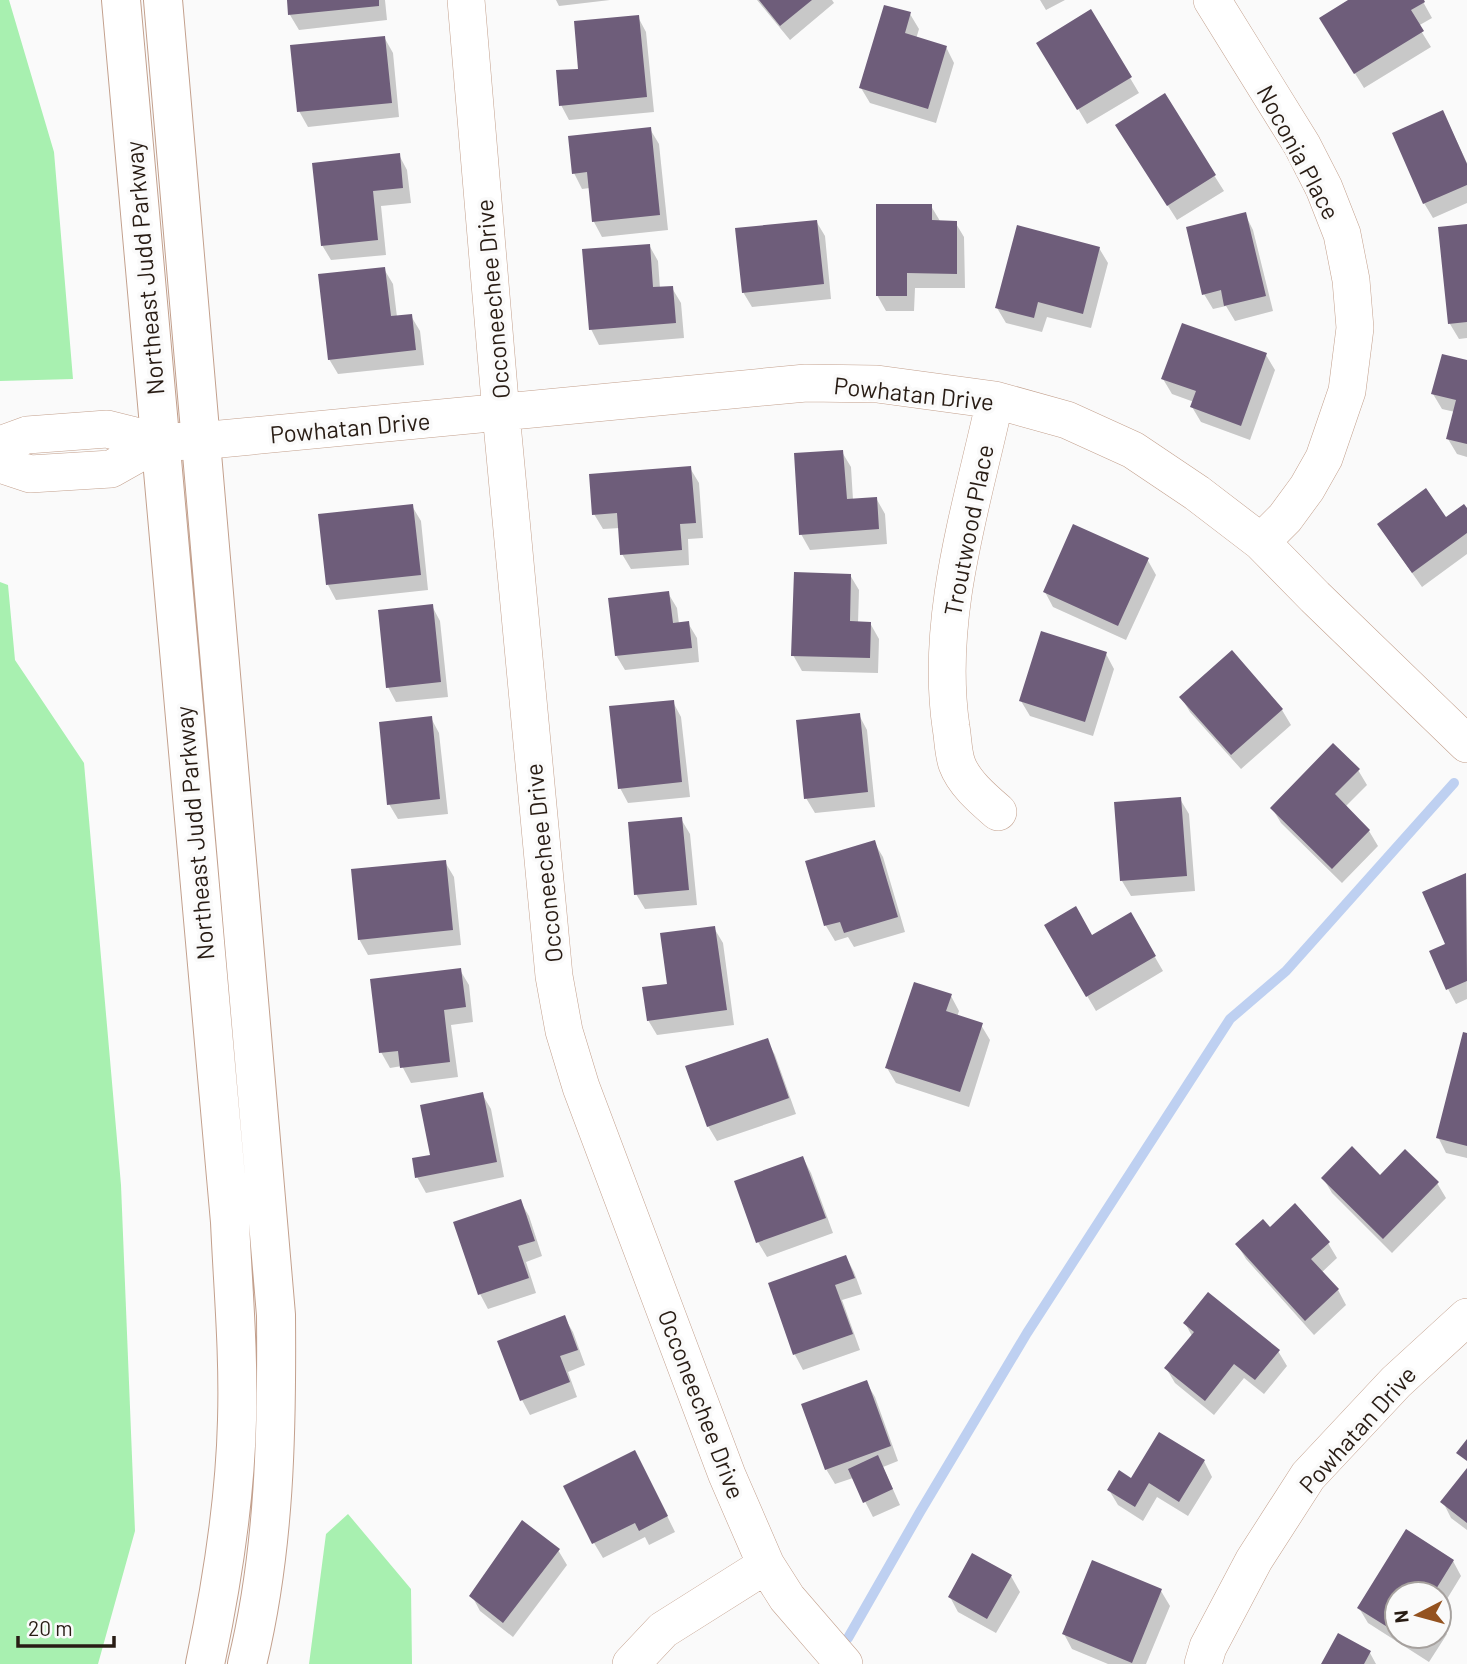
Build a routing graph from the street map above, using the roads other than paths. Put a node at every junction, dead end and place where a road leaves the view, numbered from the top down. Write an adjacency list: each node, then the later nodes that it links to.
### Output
1 (121, 0): 8 (highway, Northeast Judd Parkway)
2 (163, 0): 7 (highway, Northeast Judd Parkway)
3 (466, 0): 6 (street, Occoneechee Drive)
4 (1212, 0): 11 (street, Noconia Place)
5 (995, 400): 6 (street, Powhatan Drive); 11 (street, Powhatan Drive); 13 (street, Troutwood Place)
6 (501, 413): 7 (street, Powhatan Drive); 15 (street, Occoneechee Drive)
7 (199, 441): 8 (street, Powhatan Drive); 17 (highway, Northeast Judd Parkway)
8 (159, 442): 9 (street); 10 (street); 16 (highway, Northeast Judd Parkway)
9 (0, 445)
10 (0, 464)
11 (1261, 542): 12 (street, Powhatan Drive)
12 (1467, 744)
13 (998, 812)
14 (1467, 1317): 20 (street, Powhatan Drive)
15 (766, 1565): 18 (street); 19 (street, Occoneechee Drive)
16 (205, 1664)
17 (247, 1664)
18 (631, 1664)
19 (844, 1664)
20 (1202, 1664)

